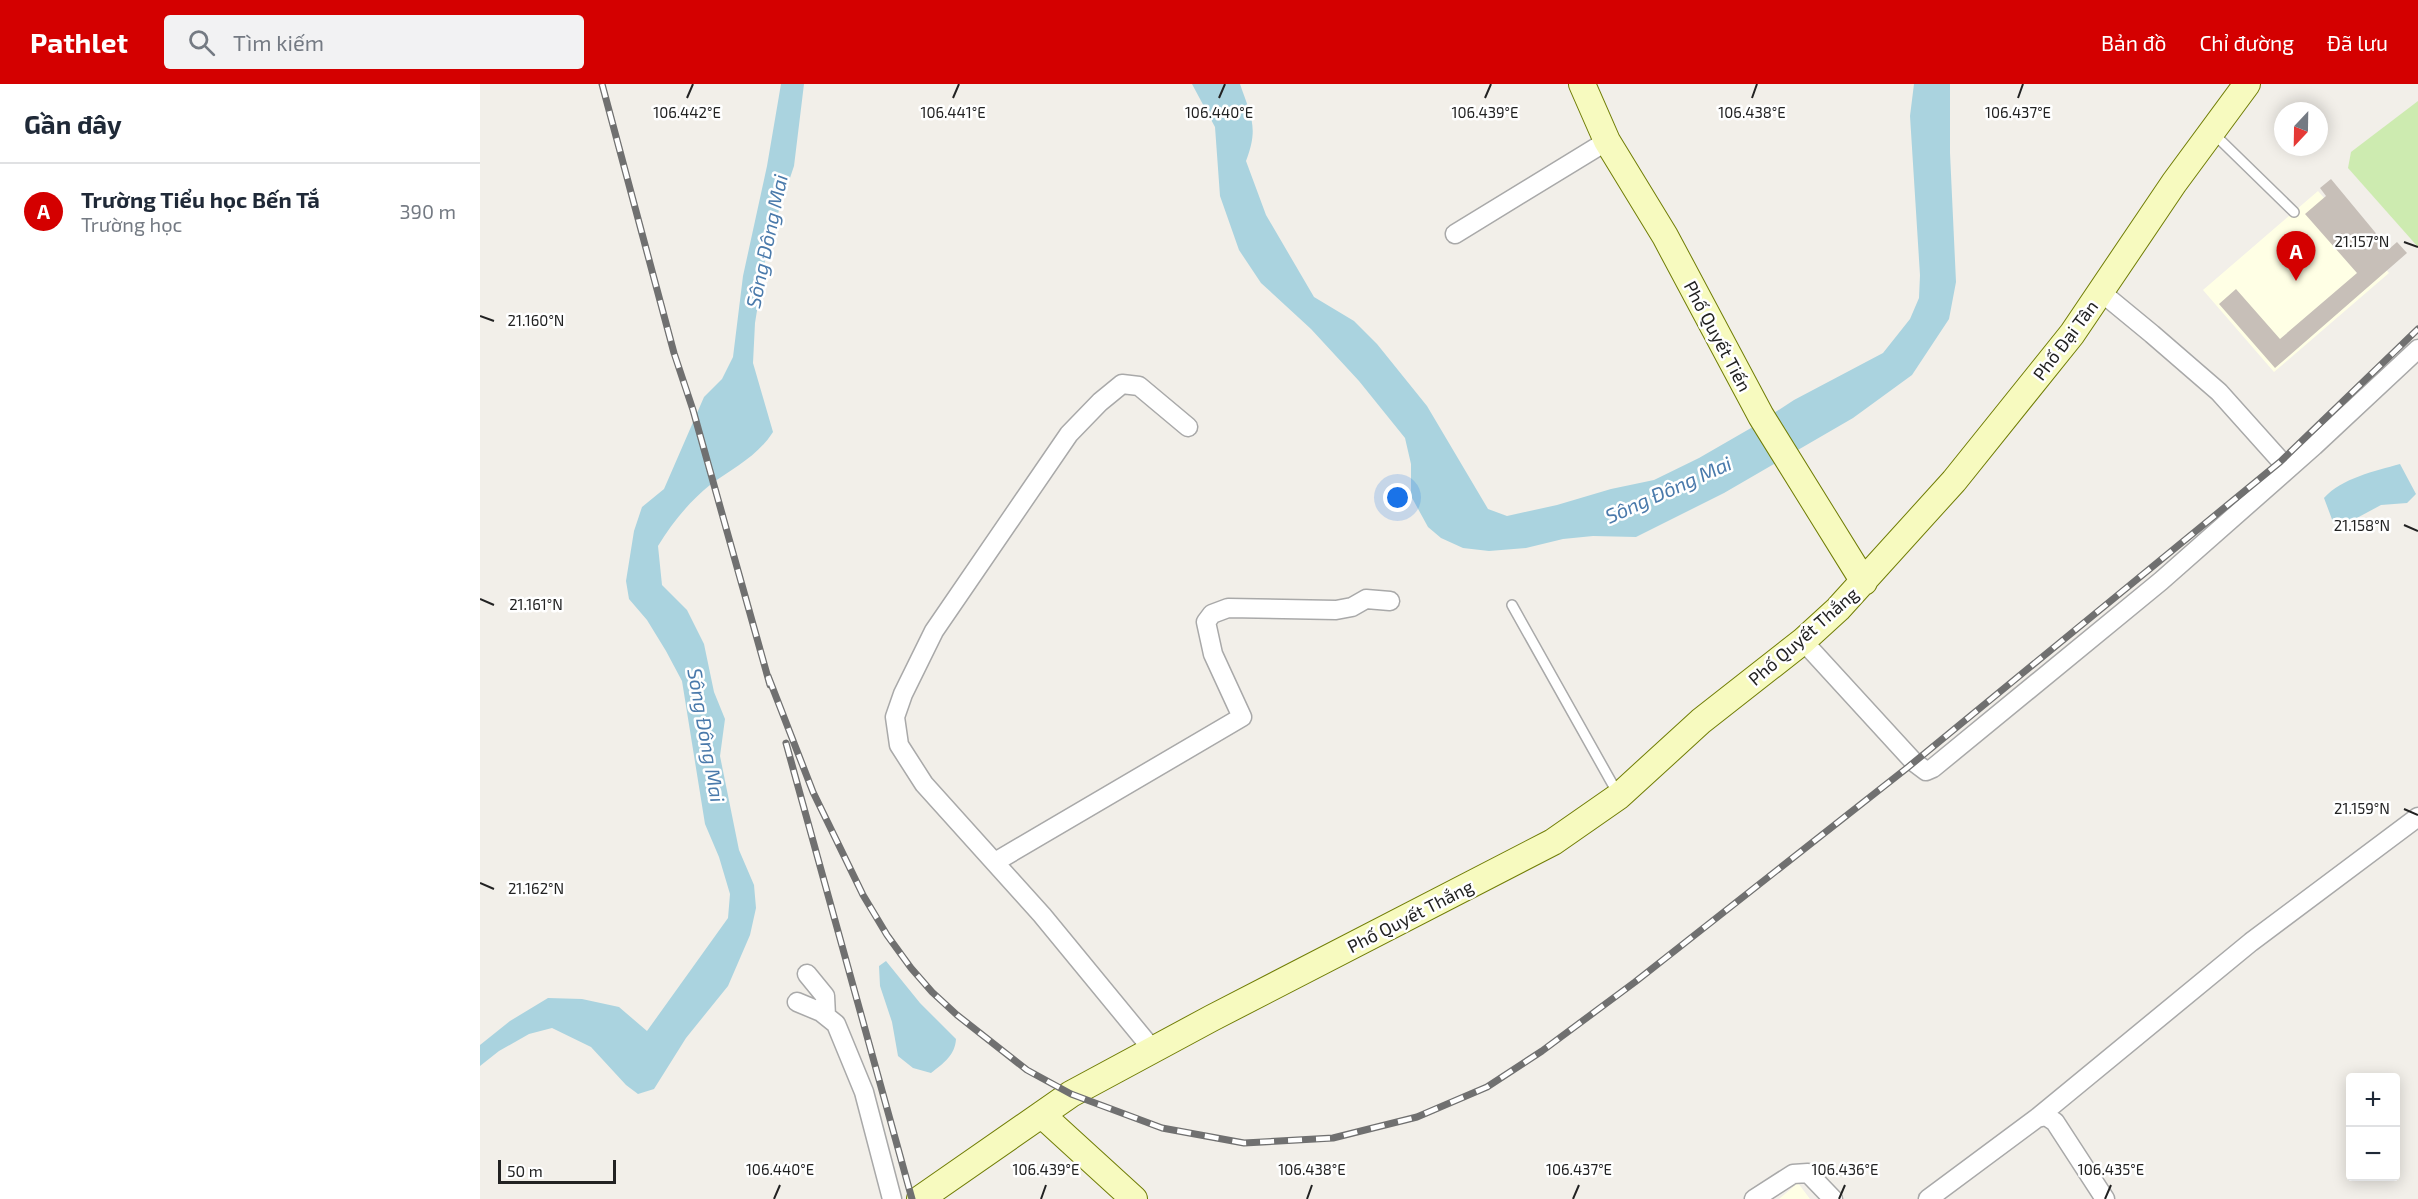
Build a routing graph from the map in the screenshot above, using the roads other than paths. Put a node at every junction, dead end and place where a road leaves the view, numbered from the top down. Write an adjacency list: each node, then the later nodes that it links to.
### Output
1 (1582, 84): 4 (main road, Phố Quyết Tiến)
2 (2247, 84): 3 (main road, Phố Đại Tân)
3 (2211, 131): 5 (lane); 7 (main road, Phố Đại Tân)
4 (1608, 141): 6 (street); 11 (main road, Phố Quyết Tiến)
5 (2294, 212)
6 (1455, 234)
7 (2101, 292): 10 (street); 11 (main road, Phố Đại Tân)
8 (2418, 349): 10 (street)
9 (1188, 427): 17 (street)
10 (2288, 469): 14 (street)
11 (1864, 582): 14 (main road, Phố Quyết Thắng)
12 (1390, 601): 17 (street)
13 (1512, 605): 15 (lane)
14 (1803, 641): 15 (main road, Phố Quyết Thắng)
15 (1619, 796): 21 (main road, Phố Quyết Thắng)
16 (2418, 817): 23 (street)
17 (995, 862): 21 (street)
18 (807, 974): 20 (street)
19 (797, 1002): 20 (street)
20 (826, 1016): 24 (street)
21 (1153, 1050): 22 (main road, Phố Quyết Thắng)
22 (1042, 1115): 25 (main road, Phố Quyết Thắng); 26 (main road)
23 (2037, 1118): 29 (street); 30 (street)
24 (892, 1199)
25 (920, 1199)
26 (1134, 1199)
27 (1754, 1199): 28 (street)
28 (1833, 1199)
29 (1928, 1199)
30 (2105, 1199)

